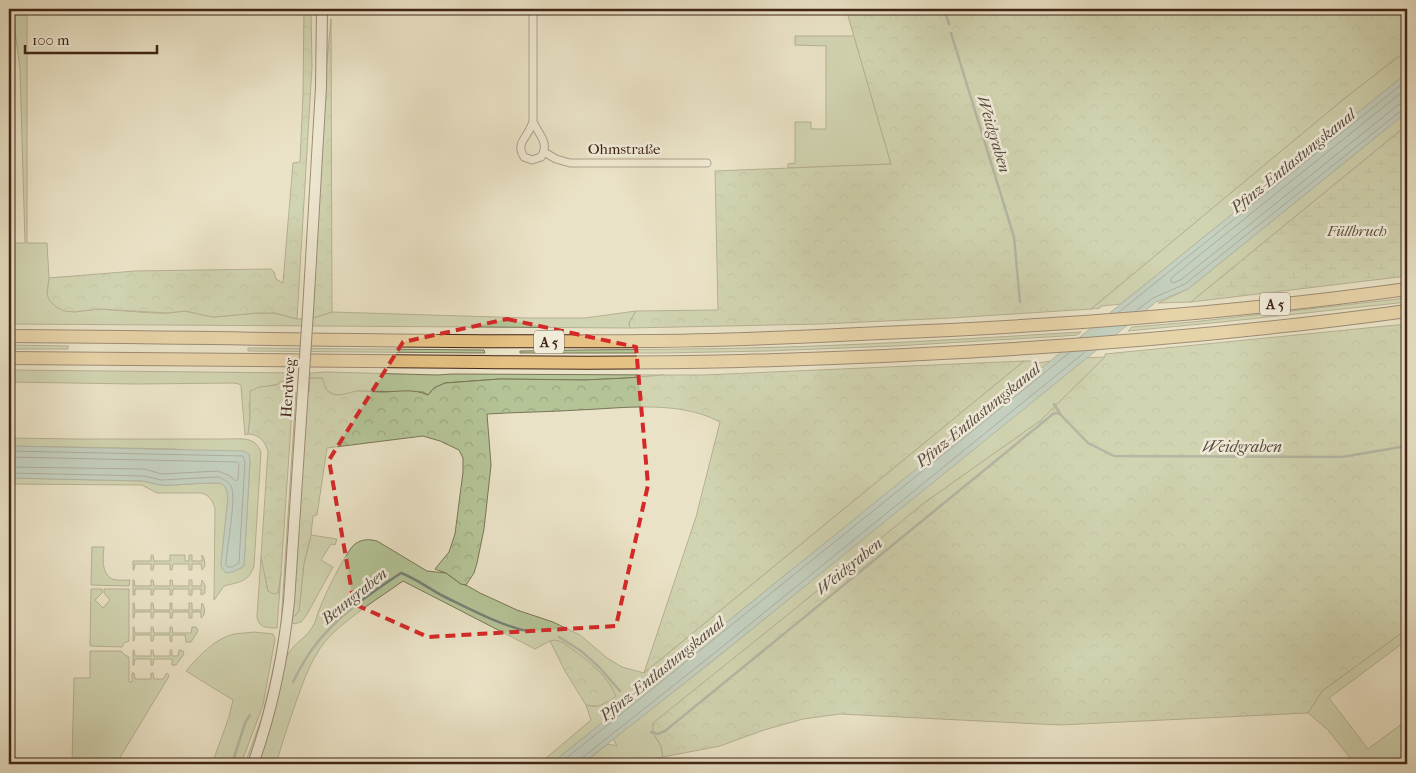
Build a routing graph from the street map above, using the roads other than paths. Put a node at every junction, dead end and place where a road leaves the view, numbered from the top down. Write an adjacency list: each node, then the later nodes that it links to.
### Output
1 (322, 9): 10 (main road, Herdweg, bridge)
2 (533, 9): 3 (street)
3 (533, 122): 4 (street); 4 (street)
4 (544, 152): 5 (street, Ohmstraße)
5 (707, 163)
6 (1407, 289): 8 (highway, A 5)
7 (1407, 311): 9 (highway, A 5)
8 (9, 336)
9 (9, 358)
10 (253, 764)

